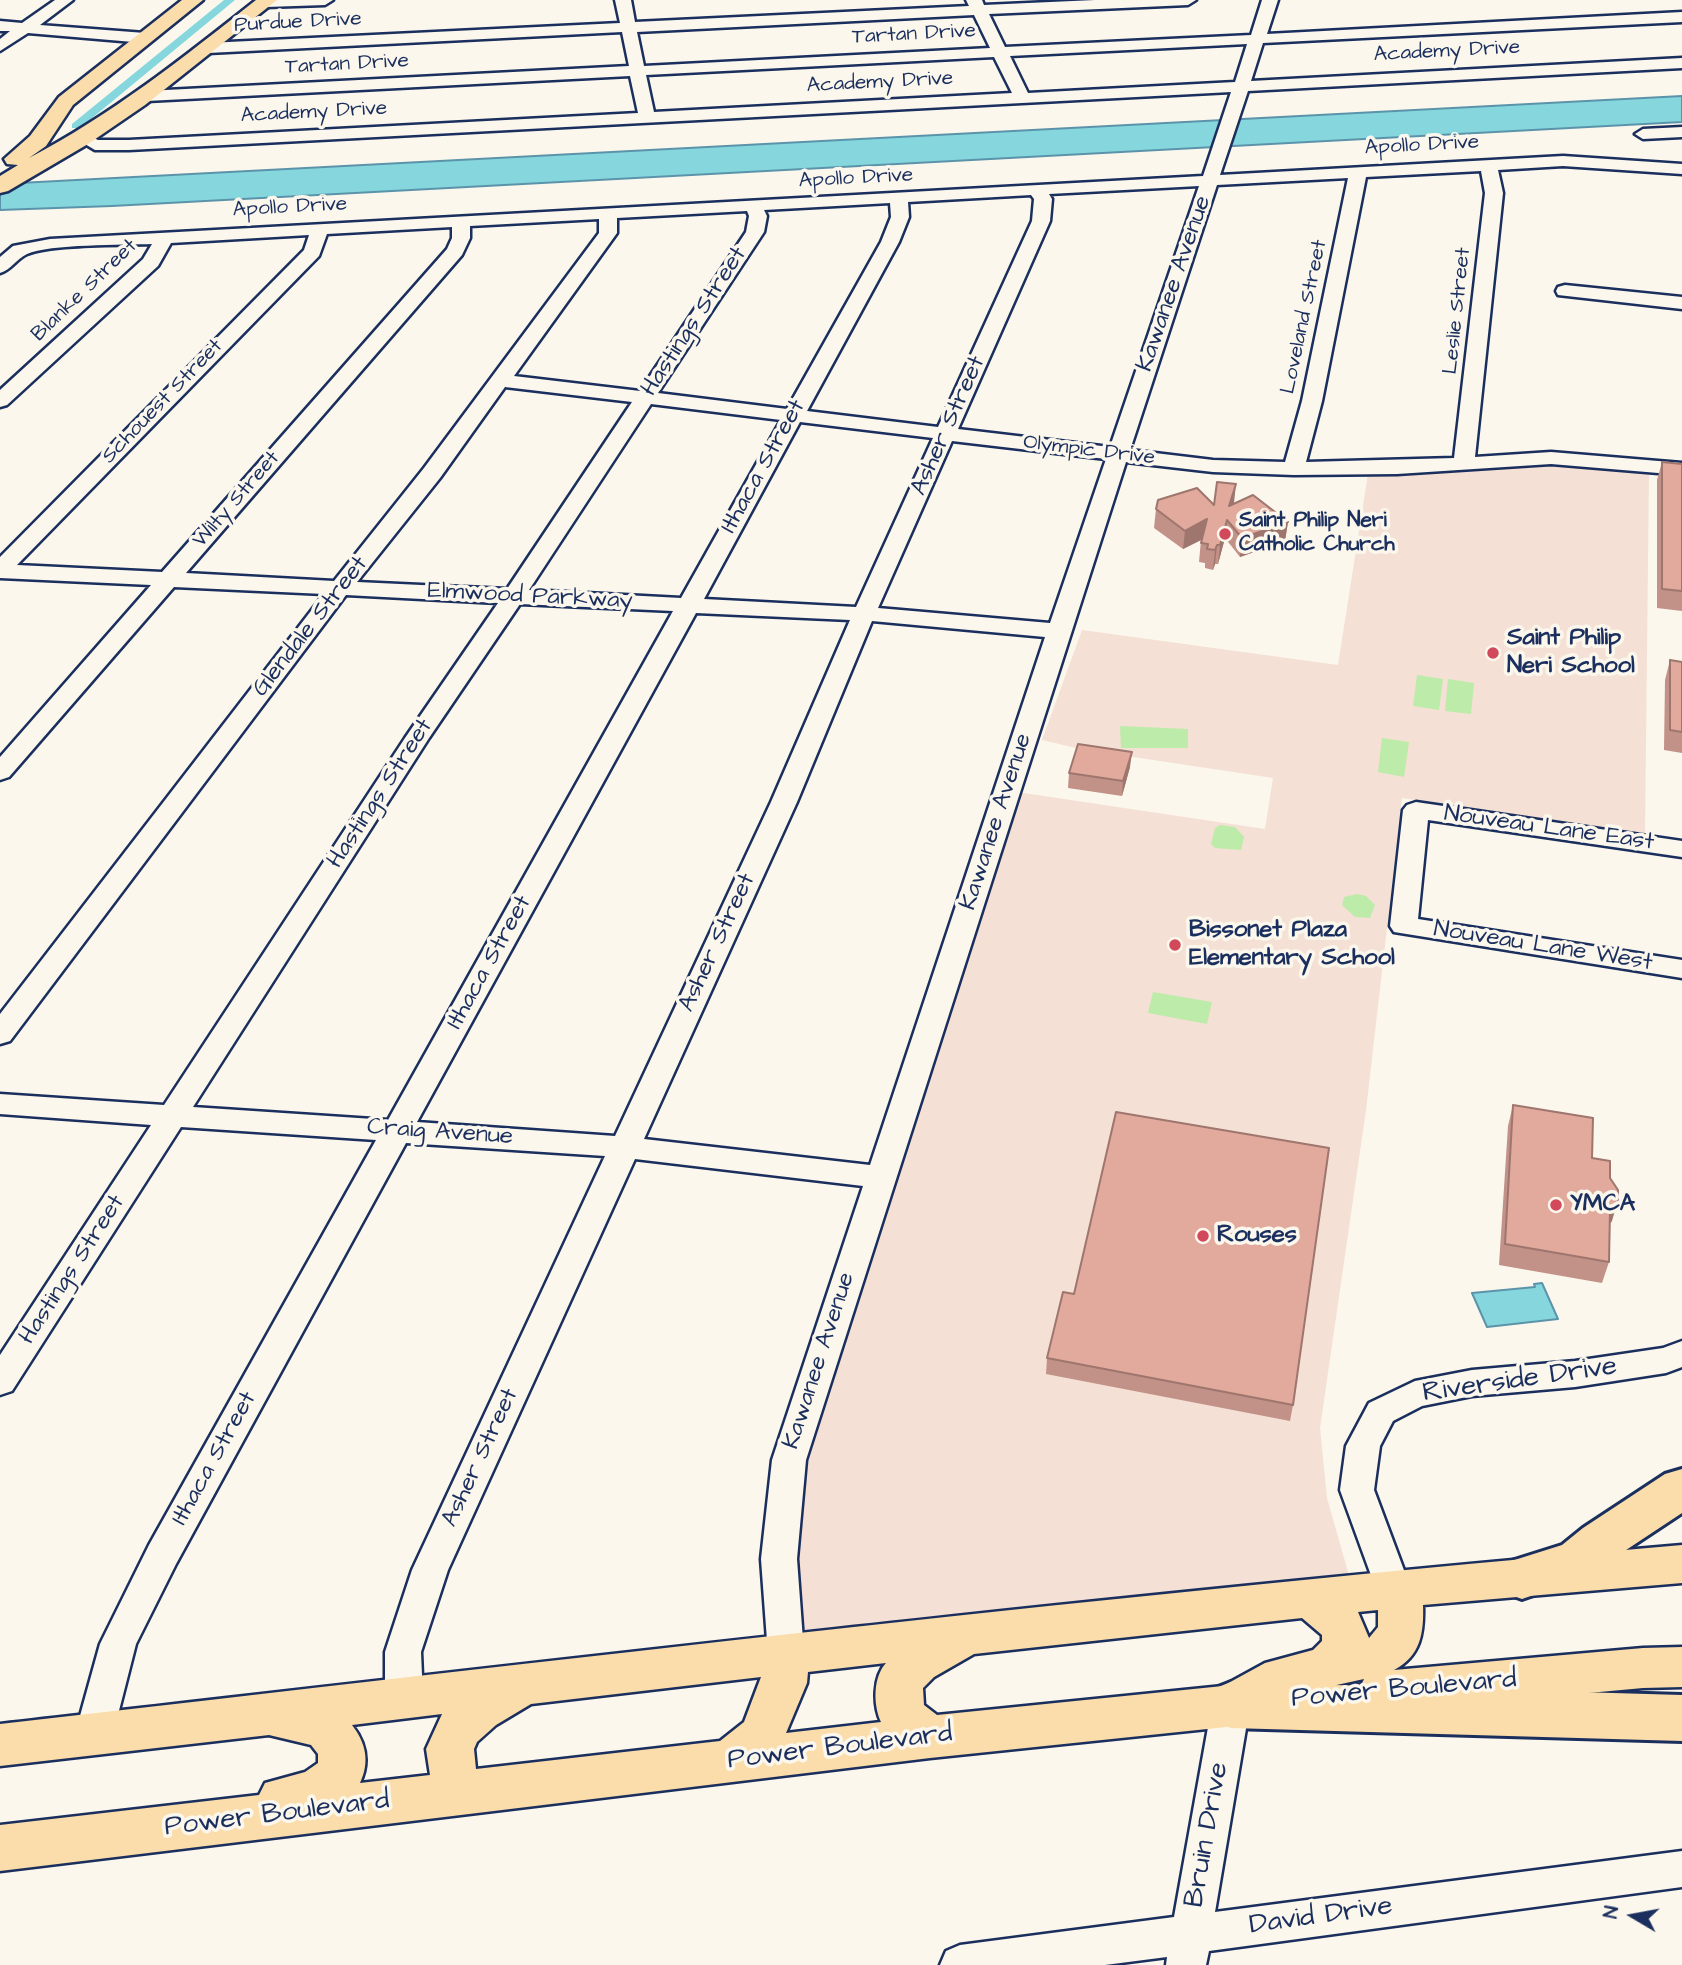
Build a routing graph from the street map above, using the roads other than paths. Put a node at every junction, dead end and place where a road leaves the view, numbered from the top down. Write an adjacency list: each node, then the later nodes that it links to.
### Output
1 (65, 0): 11 (street)
2 (194, 0): 13 (main road)
3 (325, 0): 7 (street)
4 (623, 0): 12 (street)
5 (1188, 0): 8 (street, Purdue Drive)
6 (1270, 0): 14 (street, Kawanee Avenue)
7 (267, 1): 16 (main road)
8 (977, 6): 12 (street, Purdue Drive); 17 (street)
9 (1682, 17): 14 (street, Tartan Drive)
10 (0, 26): 11 (street)
11 (26, 27): 13 (street); 15 (street)
12 (627, 27): 16 (street, Purdue Drive); 19 (street)
13 (145, 38): 23 (main road)
14 (1258, 39): 17 (street, Tartan Drive); 20 (street, Kawanee Avenue)
15 (0, 46)
16 (208, 48): 21 (main road)
17 (1000, 52): 19 (street, Tartan Drive); 22 (street)
18 (1682, 63): 20 (street, Academy Drive)
19 (637, 71): 21 (street, Tartan Drive); 24 (street)
20 (1242, 85): 22 (street, Academy Drive); 32 (street, Kawanee Avenue)
21 (148, 96): 27 (main road)
22 (1022, 98): 24 (street, Academy Drive)
23 (54, 118): 27 (main road); 31 (main road)
24 (647, 118): 27 (street, Academy Drive)
25 (1682, 132): 26 (street)
26 (1643, 134)
27 (87, 135): 31 (main road)
28 (1488, 165): 29 (street, Apollo Drive); 30 (street, Apollo Drive); 49 (street, Leslie Street)
29 (1682, 169)
30 (1358, 173): 32 (street, Apollo Drive); 50 (street, Loveland Street)
31 (3, 178)
32 (1210, 181): 33 (street, Apollo Drive); 48 (street, Kawanee Avenue)
33 (1037, 191): 34 (street, Apollo Drive); 47 (street, Asher Street)
34 (899, 200): 35 (street, Apollo Drive); 46 (street, Ithaca Street)
35 (754, 207): 36 (street, Apollo Drive); 44 (street, Hastings Street)
36 (608, 215): 37 (street, Apollo Drive); 43 (street, Glendale Street)
37 (461, 223): 38 (street, Apollo Drive); 53 (street, Wilty Street)
38 (318, 230): 39 (street, Apollo Drive); 52 (street, Schouest Street)
39 (164, 237): 40 (street, Apollo Drive); 45 (street, Blanke Street)
40 (0, 267)
41 (1564, 291): 42 (street)
42 (1682, 303)
43 (499, 380): 44 (street, Olympic Drive); 54 (street, Glendale Street)
44 (645, 398): 46 (street, Olympic Drive); 55 (street, Hastings Street)
45 (0, 401)
46 (792, 415): 47 (street, Olympic Drive); 56 (street, Ithaca Street)
47 (945, 434): 48 (street, Olympic Drive); 57 (street, Asher Street)
48 (1117, 455): 50 (street, Olympic Drive); 58 (street, Kawanee Avenue)
49 (1464, 463): 50 (street, Olympic Drive); 51 (street, Olympic Drive)
50 (1294, 469)
51 (1682, 469)
52 (0, 571): 53 (street, Elmwood Parkway)
53 (167, 580): 54 (street, Elmwood Parkway); 59 (street, Wilty Street)
54 (340, 588): 55 (street, Elmwood Parkway); 63 (street, Glendale Street)
55 (514, 596): 56 (street, Elmwood Parkway); 65 (street, Hastings Street)
56 (690, 605): 57 (street, Elmwood Parkway); 66 (street, Ithaca Street)
57 (864, 614): 58 (street, Elmwood Parkway); 67 (street, Asher Street)
58 (1059, 631): 68 (street, Kawanee Avenue)
59 (0, 772)
60 (1682, 849): 61 (street, Nouveau Lane East)
61 (1404, 926): 62 (street, Nouveau Lane West)
62 (1682, 969)
63 (0, 1034)
64 (0, 1104): 65 (street, Craig Avenue)
65 (173, 1115): 66 (street, Craig Avenue); 70 (street, Hastings Street)
66 (398, 1129): 67 (street, Craig Avenue); 85 (street, Ithaca Street)
67 (623, 1147): 68 (street, Craig Avenue); 81 (street, Asher Street)
68 (878, 1177): 77 (street, Kawanee Avenue)
69 (1682, 1354): 74 (street, Riverside Drive)
70 (0, 1382)
71 (1682, 1488): 73 (highway)
72 (1682, 1564): 73 (main road)
73 (1522, 1578): 74 (main road)
74 (1393, 1590): 75 (main road); 78 (main road)
75 (1309, 1599): 76 (main road); 78 (main road)
76 (967, 1635): 77 (main road); 86 (main road)
77 (786, 1654): 80 (main road); 88 (main road)
78 (1326, 1667): 82 (main road)
79 (1682, 1667): 82 (main road, Power Boulevard)
80 (528, 1684): 81 (main road); 89 (main road)
81 (404, 1699): 83 (main road)
82 (1231, 1705): 84 (highway); 86 (main road, Power Boulevard); 93 (street, Bruin Drive)
83 (265, 1715): 85 (main road); 90 (main road)
84 (1682, 1718)
85 (94, 1734): 87 (main road)
86 (930, 1737): 88 (main road, Power Boulevard)
87 (0, 1745)
88 (730, 1761): 89 (main road, Power Boulevard)
89 (462, 1794): 90 (main road, Power Boulevard)
90 (228, 1821): 91 (main road, Power Boulevard)
91 (0, 1848)
92 (1682, 1869): 93 (street, David Drive)
93 (1188, 1950): 94 (street, David Drive)
94 (960, 1965)

